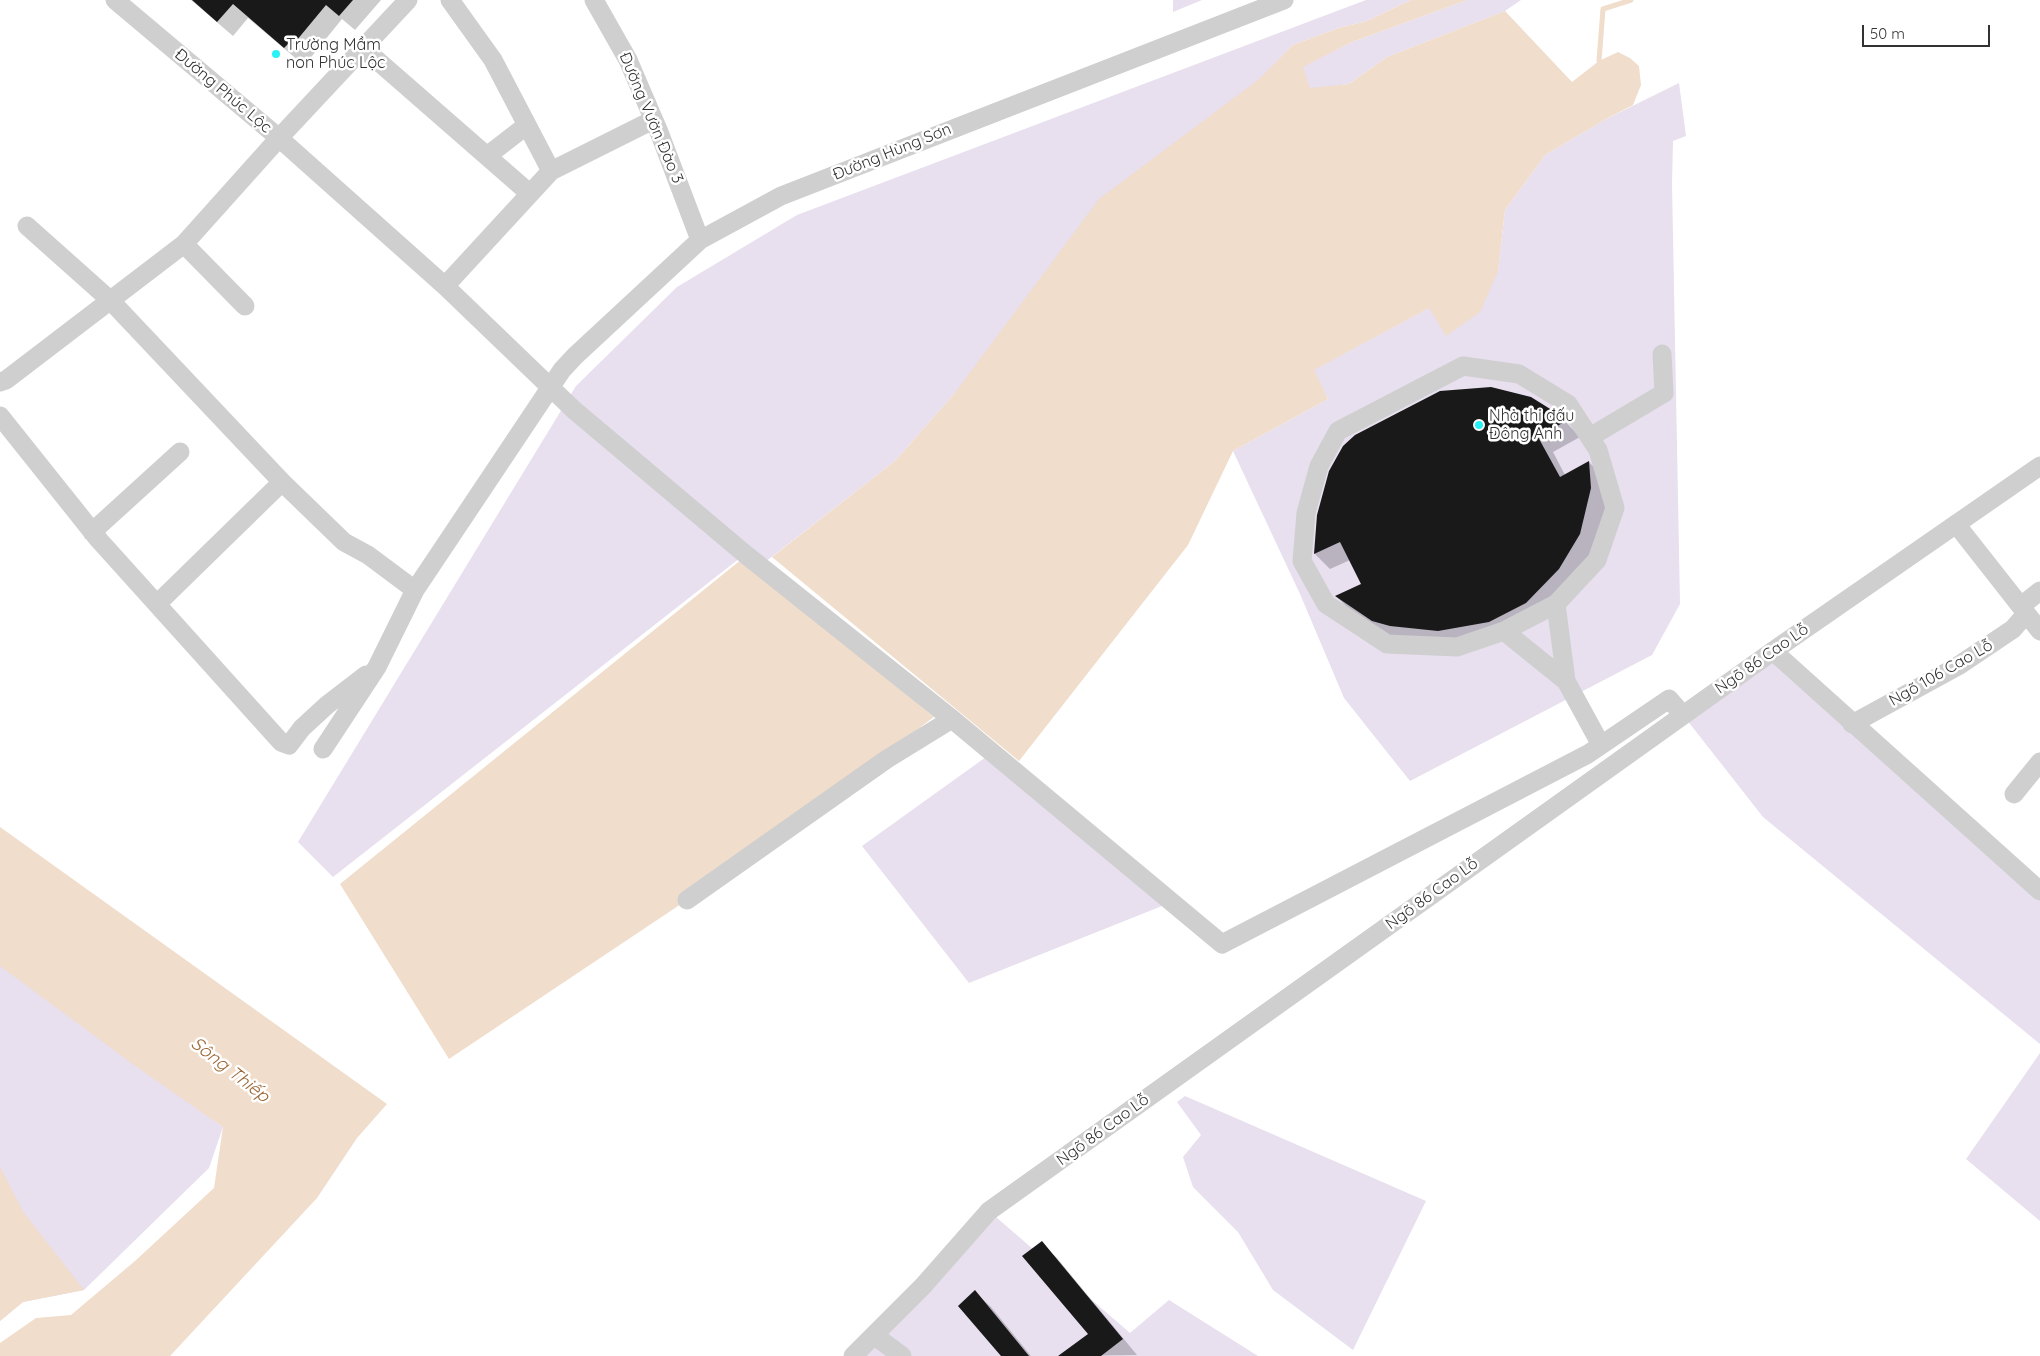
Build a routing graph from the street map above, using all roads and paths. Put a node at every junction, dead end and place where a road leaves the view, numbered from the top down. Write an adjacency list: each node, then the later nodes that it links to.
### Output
1 (115, 0): 9 (street, Đường Phúc Lộc)
2 (408, 0): 6 (street, Đường Phúc Lộc)
3 (450, 0): 8 (street)
4 (594, 0): 7 (street, Đường Vườn Đào 3)
5 (1284, 0): 14 (street, Đường Hùng Sơn)
6 (363, 48): 9 (street, Đường Phúc Lộc); 10 (street)
7 (654, 120): 11 (street); 14 (street, Đường Vườn Đào 3)
8 (527, 125): 10 (street); 11 (street)
9 (278, 138): 15 (street); 16 (street)
10 (487, 156): 12 (street)
11 (551, 171): 12 (street)
12 (528, 192): 16 (street)
13 (27, 226): 17 (street)
14 (700, 240): 21 (street, Đường Hùng Sơn)
15 (184, 244): 17 (street); 18 (street)
16 (445, 286): 21 (street)
17 (110, 300): 20 (street); 26 (street)
18 (245, 306)
19 (1662, 354): 23 (street)
20 (0, 382)
21 (551, 386): 29 (street, Đường Hùng Sơn); 40 (street)
22 (0, 416): 28 (street)
23 (1590, 437): 32 (street); 34 (street)
24 (180, 452): 28 (street)
25 (2040, 466): 27 (street, Ngõ 86 Cao Lỗ)
26 (282, 482): 29 (street); 31 (street)
27 (1956, 524): 33 (street); 36 (street, Ngõ 86 Cao Lỗ)
28 (92, 532): 31 (street)
29 (416, 590): 37 (street, Đường Hùng Sơn)
30 (2040, 591): 33 (street, Ngõ 106 Cao Lỗ)
31 (158, 603): 37 (street)
32 (1556, 604): 34 (street); 38 (street)
33 (2023, 610): 35 (street); 41 (street, Ngõ 106 Cao Lỗ)
34 (1504, 630): 38 (street)
35 (2040, 631)
36 (1773, 651): 39 (street, Ngõ 86 Cao Lỗ); 41 (street)
37 (377, 666): 43 (street, Đường Hùng Sơn)
38 (1566, 681): 42 (street)
39 (1684, 715): 42 (street); 48 (street, Ngõ 86 Cao Lỗ)
40 (952, 718): 42 (street); 47 (street)
41 (1852, 724): 46 (street)
42 (1601, 745)
43 (323, 749)
44 (2040, 762): 45 (street)
45 (2014, 794)
46 (2040, 891)
47 (687, 900)
48 (875, 1336): 49 (street, Ngõ 86 Cao Lỗ); 50 (street)
49 (853, 1356)
50 (902, 1356)

